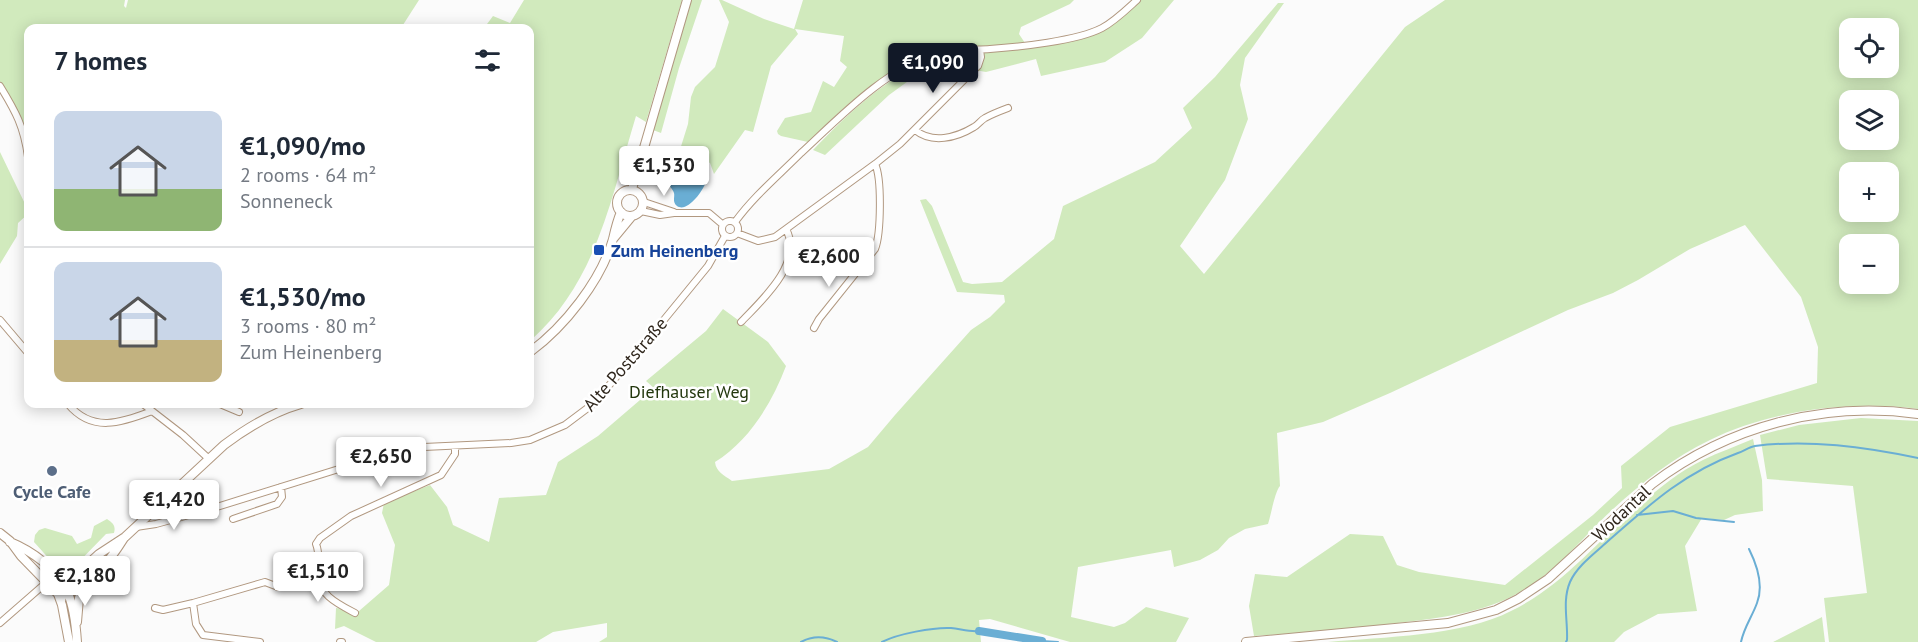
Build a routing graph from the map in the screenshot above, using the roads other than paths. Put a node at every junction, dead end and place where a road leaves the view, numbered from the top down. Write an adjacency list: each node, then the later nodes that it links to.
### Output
1 (687, 0): 9 (main road)
2 (1137, 0): 3 (street)
3 (980, 50): 6 (street); 13 (street)
4 (0, 86): 7 (street)
5 (1008, 108): 6 (street)
6 (915, 130): 8 (street)
7 (24, 131)
8 (875, 164): 15 (street); 21 (street)
9 (632, 189): 10 (main road); 11 (main road)
10 (643, 206): 12 (main road); 14 (street)
11 (621, 212): 12 (main road); 18 (main road)
12 (632, 216): 18 (main road)
13 (735, 222): 14 (street); 16 (street)
14 (722, 224): 17 (street)
15 (786, 229): 16 (street); 20 (street)
16 (737, 233): 17 (street)
17 (725, 236): 31 (street, Alte Poststraße)
18 (613, 239): 23 (main road)
19 (0, 320): 22 (street)
20 (741, 322)
21 (814, 328)
22 (24, 347)
23 (534, 348)
24 (72, 408): 28 (street)
25 (148, 408): 28 (street)
26 (230, 408): 29 (street)
27 (291, 408): 32 (main road)
28 (152, 411): 32 (street)
29 (239, 412)
30 (1918, 414): 52 (main road, Wodantal)
31 (455, 446): 33 (street, Alte Poststraße); 46 (street)
32 (209, 459): 35 (main road)
33 (281, 487): 34 (street); 35 (street, Alte Poststraße)
34 (233, 519)
35 (136, 527): 37 (main road)
36 (0, 533): 38 (main road)
37 (125, 537): 41 (main road); 42 (main road)
38 (10, 541): 40 (main road); 42 (main road)
39 (286, 584): 44 (street)
40 (49, 585): 42 (main road); 43 (main road); 47 (street)
41 (83, 587): 42 (main road); 48 (main road)
42 (65, 590): 43 (main road); 48 (main road)
43 (61, 601): 49 (main road)
44 (193, 603): 45 (street); 51 (street)
45 (155, 608)
46 (355, 613)
47 (0, 623)
48 (76, 629): 50 (main road)
49 (69, 642)
50 (77, 642)
51 (261, 642)
52 (1246, 642)

